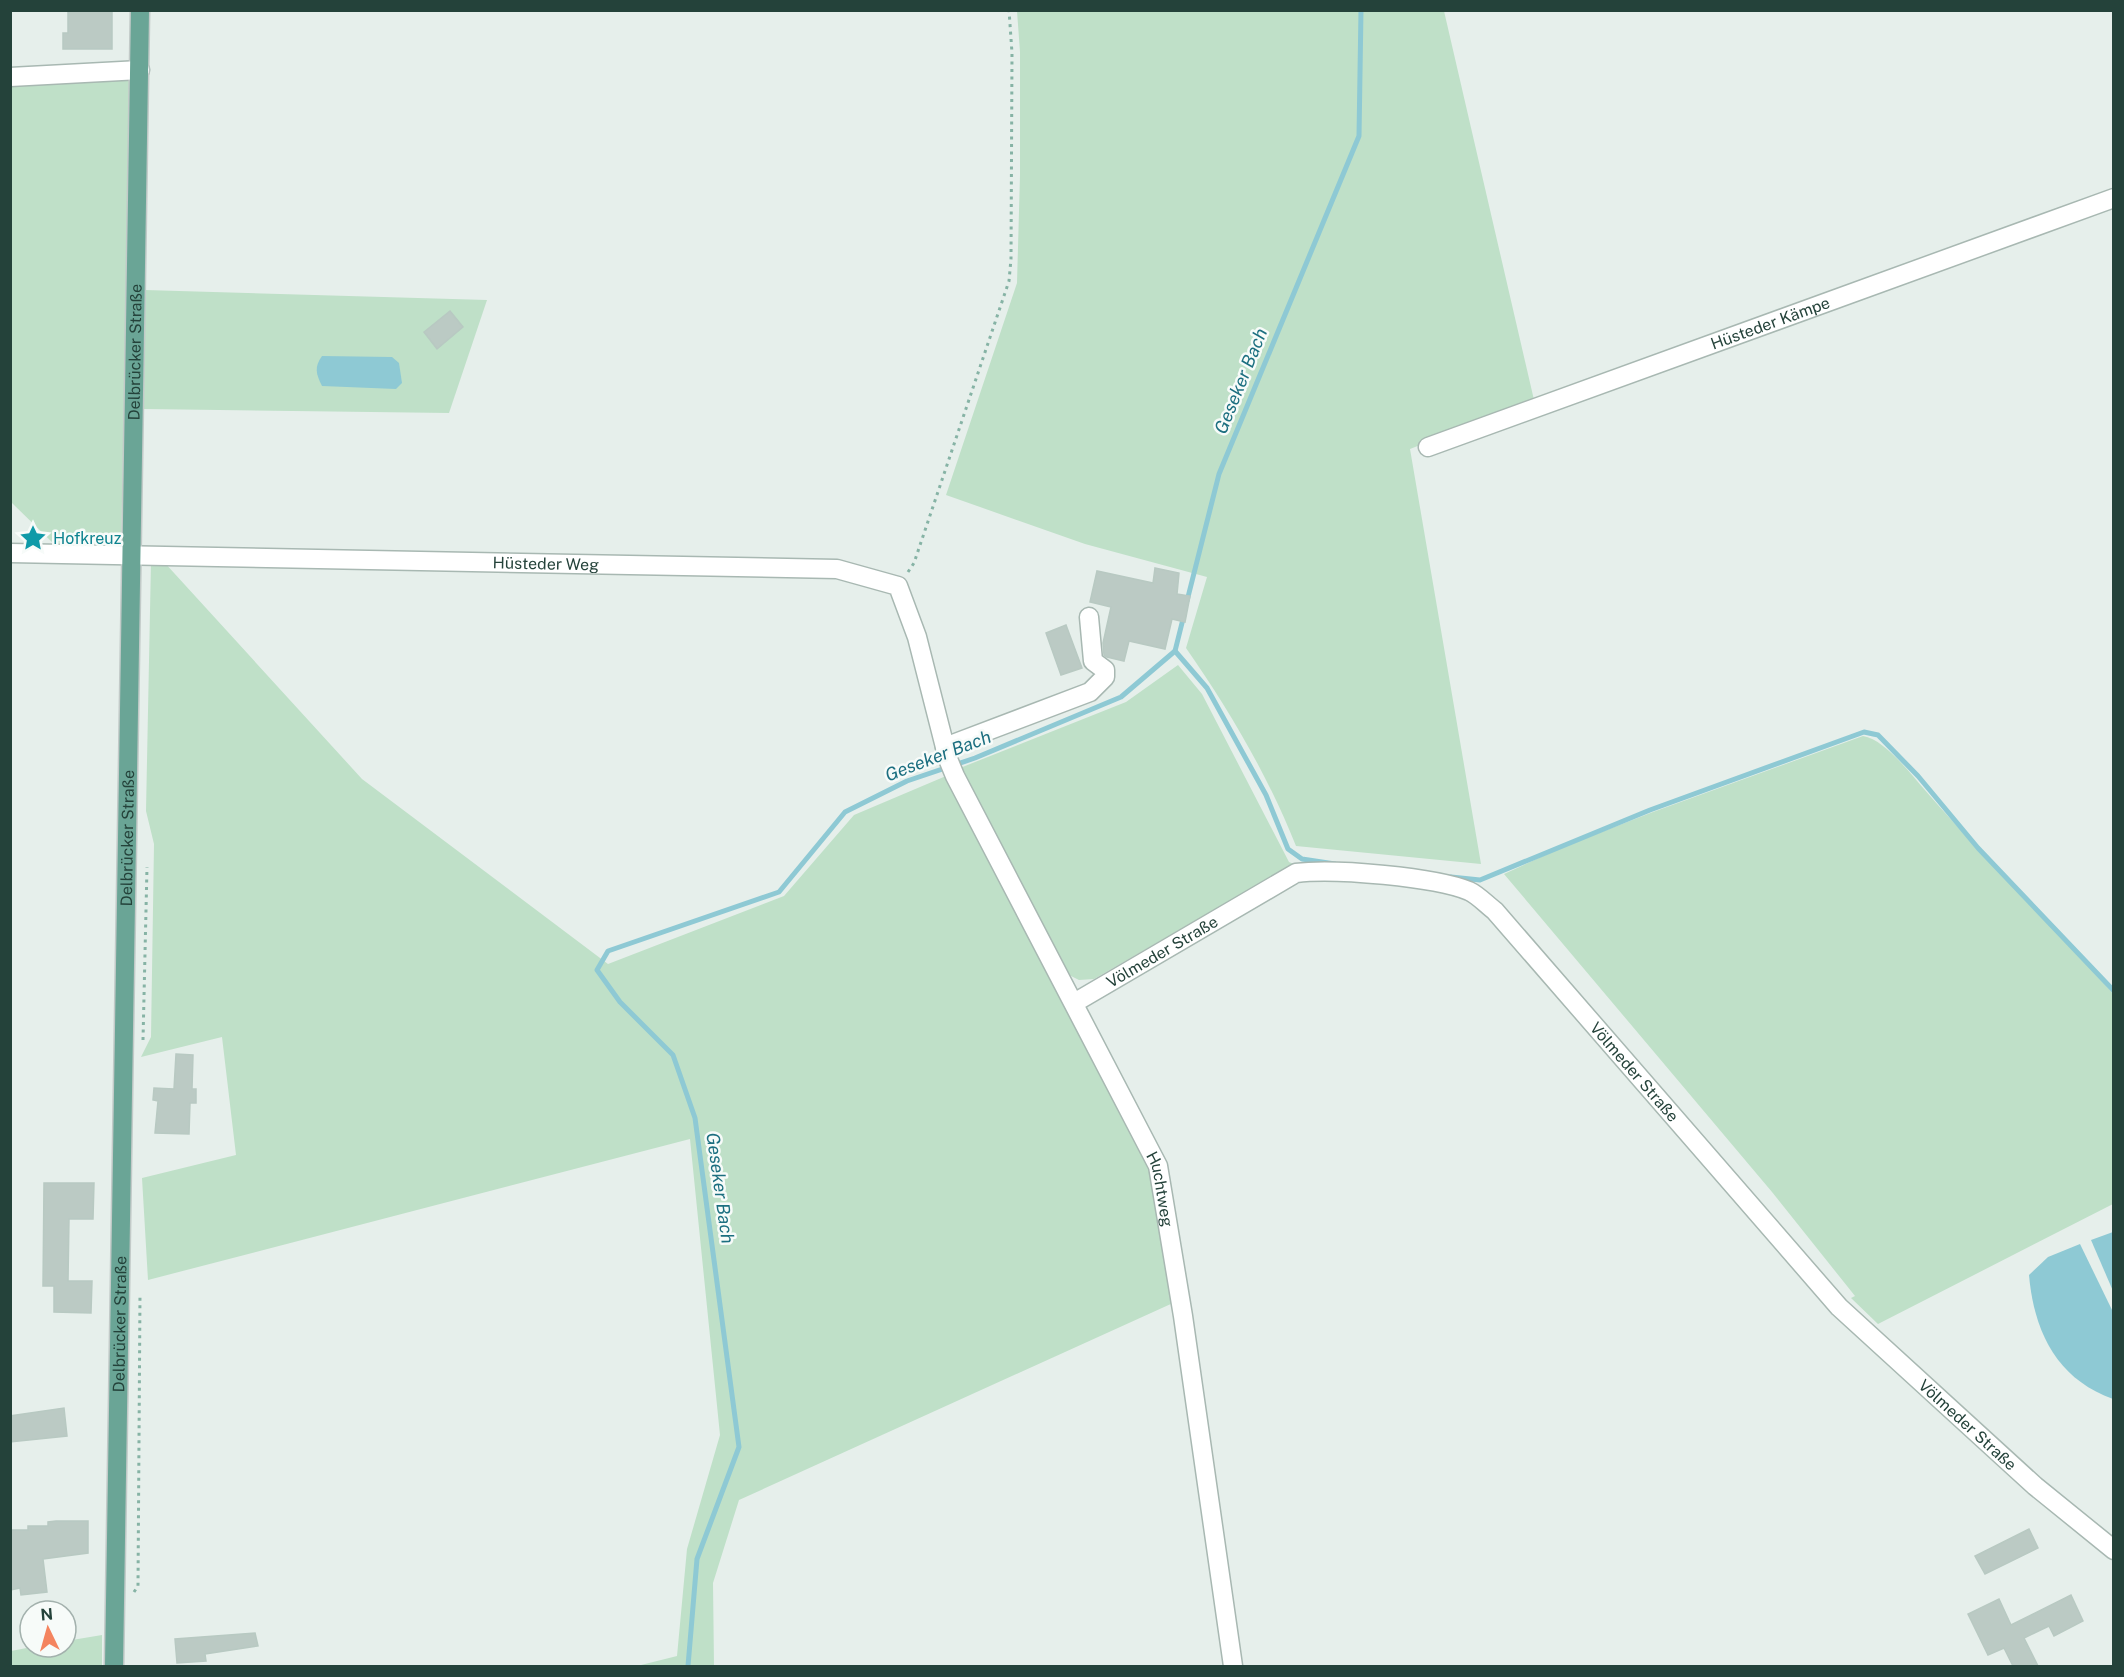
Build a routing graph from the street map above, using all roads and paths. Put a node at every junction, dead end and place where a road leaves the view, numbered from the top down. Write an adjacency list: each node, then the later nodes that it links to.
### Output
1 (140, 10): 3 (main road, Delbrücker Straße)
2 (1009, 10): 9 (path)
3 (140, 70): 4 (street); 8 (main road, Delbrücker Straße)
4 (10, 77)
5 (2114, 198): 6 (street, Hüsteder Kämpe)
6 (1428, 447)
7 (10, 553): 8 (street, Hüsteder Weg)
8 (132, 555): 9 (street, Hüsteder Weg); 14 (main road, Delbrücker Straße)
9 (898, 585): 11 (street)
10 (1089, 617): 11 (street)
11 (949, 761): 12 (street, Huchtweg)
12 (1074, 1003): 13 (street, Völmeder Straße); 15 (street, Huchtweg)
13 (2114, 1550)
14 (114, 1666)
15 (1233, 1666)

